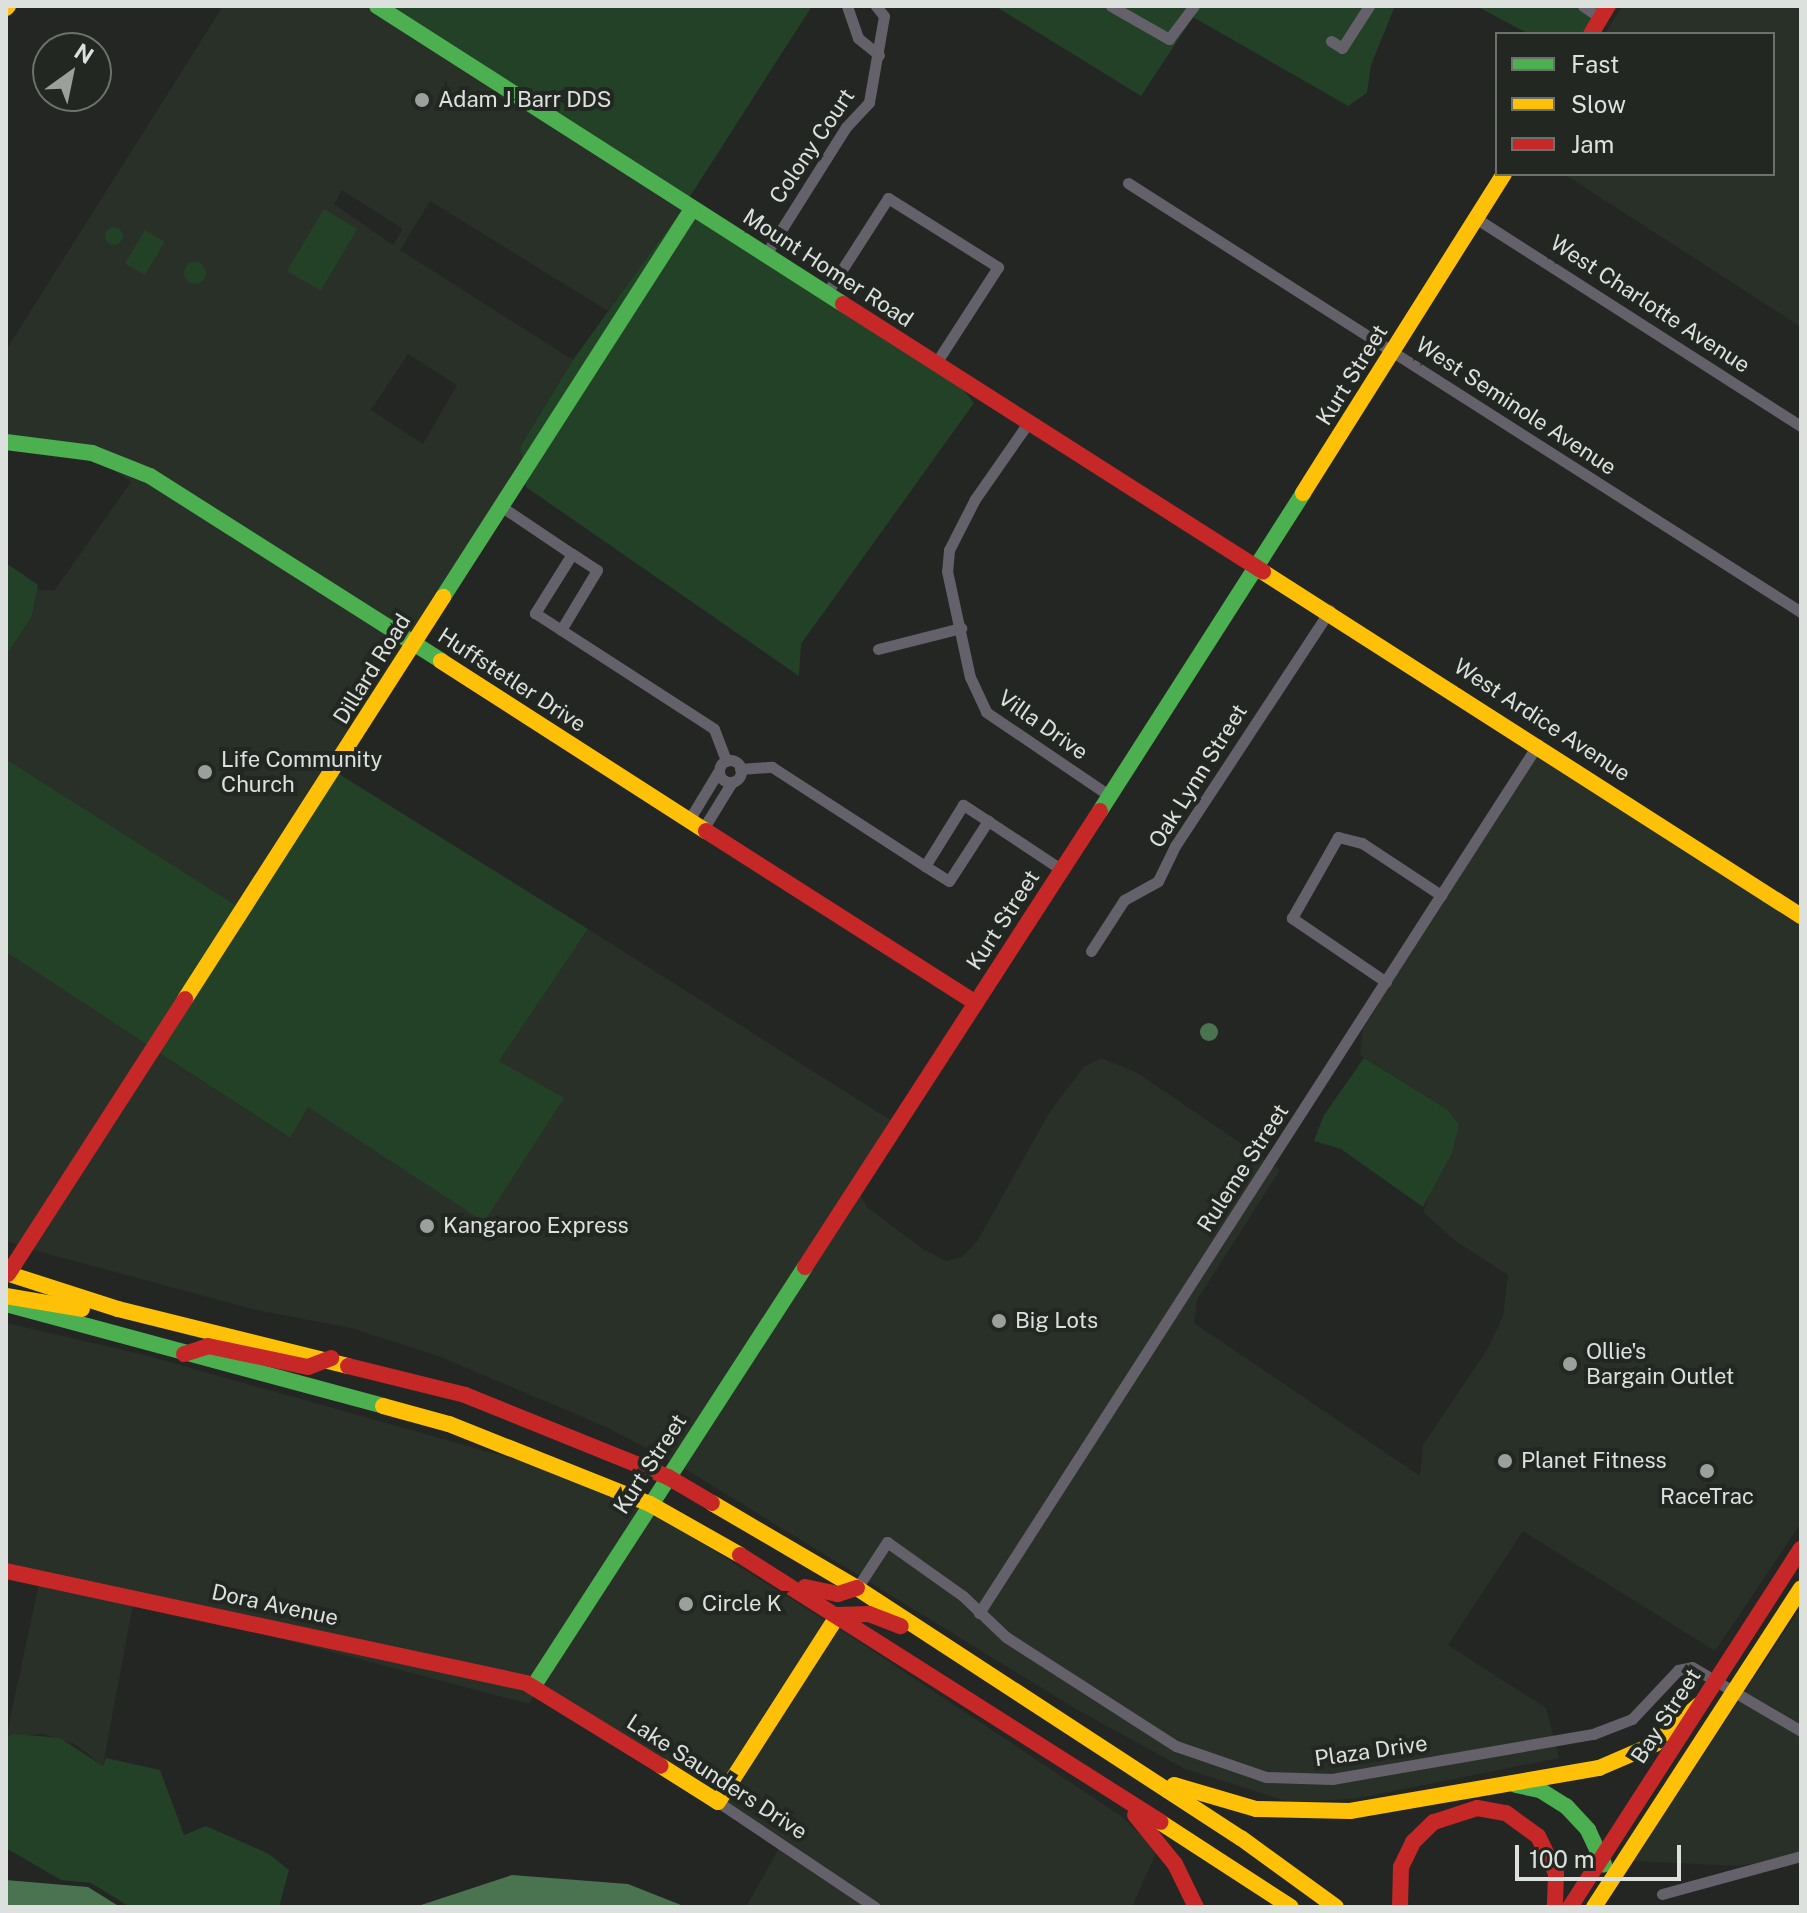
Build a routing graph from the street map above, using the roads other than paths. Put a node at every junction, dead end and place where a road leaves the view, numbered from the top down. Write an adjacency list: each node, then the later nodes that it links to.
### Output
1 (377, 6): 14 (street, Mount Homer Road)
2 (847, 6): 11 (street)
3 (876, 6): 11 (street, Colony Court)
4 (1111, 6): 5 (street)
5 (1194, 6)
6 (1369, 6): 10 (street)
7 (1583, 6): 8 (street)
8 (1605, 12): 9 (street)
9 (1592, 32)
10 (1331, 41)
11 (879, 55): 16 (street, Colony Court)
12 (1503, 176): 15 (street, Kurt Street)
13 (1128, 183): 18 (street, West Seminole Avenue)
14 (693, 208): 16 (street, Mount Homer Road); 23 (street, Dillard Road)
15 (1477, 219): 18 (street, Kurt Street); 21 (street, West Charlotte Avenue)
16 (766, 254): 17 (street, Mount Homer Road)
17 (827, 293): 19 (street, Mount Homer Road); 19 (street)
18 (1394, 351): 25 (street, Kurt Street); 27 (street, West Seminole Avenue)
19 (936, 363): 20 (street, Mount Homer Road)
20 (1028, 423): 25 (street, Mount Homer Road); 28 (street, Villa Drive)
21 (1801, 426)
22 (6, 442): 30 (street, Huffstetler Drive)
23 (502, 507): 24 (street); 30 (street, Dillard Road)
24 (572, 554): 29 (street); 29 (street)
25 (1257, 564): 26 (street, West Ardice Avenue); 38 (street, Kurt Street)
26 (1330, 610): 32 (street, West Ardice Avenue); 45 (street, Oak Lynn Street)
27 (1801, 612)
28 (961, 628): 31 (street); 38 (street, Villa Drive)
29 (561, 630): 33 (street)
30 (414, 644): 39 (street, Huffstetler Drive); 48 (street, Dillard Road)
31 (878, 649)
32 (1538, 744): 43 (street, Ruleme Street); 44 (street, West Ardice Avenue)
33 (723, 748): 34 (street); 35 (street)
34 (726, 761): 35 (street); 36 (street)
35 (746, 768): 37 (street); 41 (street)
36 (718, 772): 37 (street); 39 (street)
37 (732, 782): 39 (street)
38 (1110, 796): 42 (street, Kurt Street)
39 (701, 817): 47 (street, Huffstetler Drive)
40 (988, 821): 41 (street); 41 (street); 42 (street)
41 (925, 866)
42 (1062, 870): 47 (street, Kurt Street)
43 (1441, 895): 46 (street, Ruleme Street); 46 (street)
44 (1801, 916)
45 (1091, 951)
46 (1386, 982): 61 (street, Ruleme Street)
47 (976, 1003): 54 (street, Kurt Street)
48 (7, 1274): 51 (street)
49 (6, 1296): 51 (street)
50 (6, 1304): 52 (street)
51 (118, 1309): 53 (street)
52 (184, 1354): 53 (street); 55 (street)
53 (331, 1358): 54 (street)
54 (668, 1477): 55 (street, Kurt Street); 59 (street)
55 (650, 1504): 58 (street); 65 (street, Kurt Street)
56 (1801, 1549): 64 (street, Bay Street)
57 (6, 1571): 65 (street, Dora Avenue)
58 (776, 1575): 59 (street); 62 (street)
59 (857, 1588): 61 (street, Plaza Drive); 63 (street)
60 (1801, 1588): 66 (street, Bay Street)
61 (979, 1613): 64 (street, Plaza Drive)
62 (838, 1615): 63 (street); 71 (street); 72 (street)
63 (934, 1639): 69 (street)
64 (1717, 1677): 66 (street, Plaza Drive); 67 (street, Bay Street)
65 (533, 1687): 72 (street, Lake Saunders Drive)
66 (1735, 1688): 68 (street, Plaza Drive); 75 (street, Bay Street)
67 (1699, 1705): 70 (street); 74 (street, Bay Street)
68 (1801, 1731)
69 (1137, 1770): 70 (street); 80 (street)
70 (1505, 1784): 74 (street)
71 (1120, 1798): 78 (street); 79 (street)
72 (718, 1802): 77 (street, Lake Saunders Drive)
73 (1801, 1856): 76 (street)
74 (1601, 1858): 75 (street); 83 (street, Bay Street)
75 (1610, 1882): 84 (street, Bay Street); 85 (street)
76 (1662, 1894)
77 (875, 1907)
78 (1196, 1907)
79 (1291, 1907)
80 (1336, 1907)
81 (1400, 1907): 82 (street)
82 (1555, 1907)
83 (1570, 1907)
84 (1594, 1907)
85 (1603, 1907)

